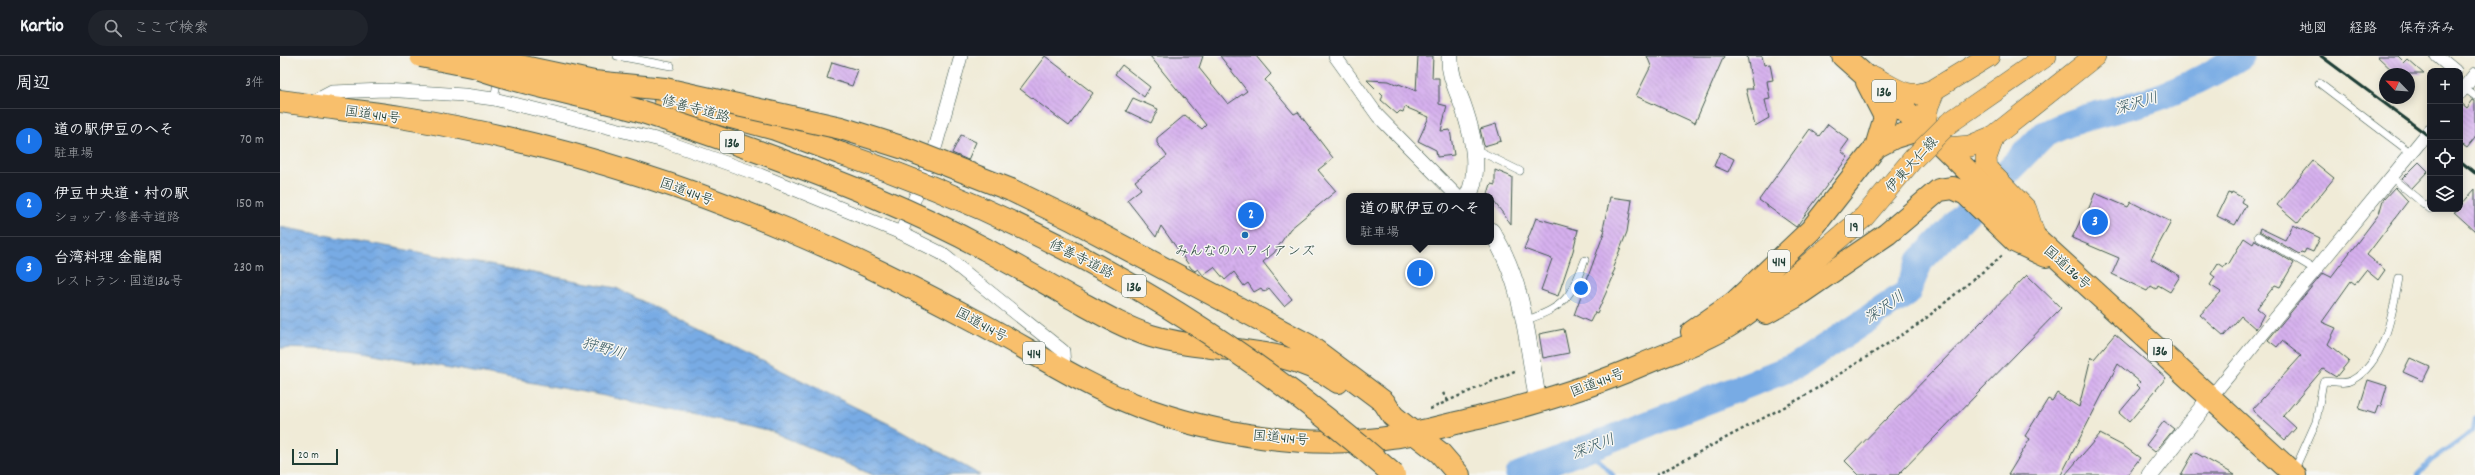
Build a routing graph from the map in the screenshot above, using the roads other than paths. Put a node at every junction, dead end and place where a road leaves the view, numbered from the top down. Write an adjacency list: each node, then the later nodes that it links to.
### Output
1 (421, 56): 13 (highway, 136, bridge)
2 (502, 56): 23 (lane)
3 (617, 56): 14 (lane)
4 (657, 56): 14 (lane)
5 (961, 56): 39 (street)
6 (1335, 56): 36 (street)
7 (1450, 56): 30 (street)
8 (1843, 56): 17 (highway, 136)
9 (1989, 56): 21 (main road)
10 (2046, 56): 45 (main road, 伊東大仁線 / 19, bridge)
11 (2095, 56): 28 (main road)
12 (2437, 56): 16 (street)
13 (470, 61): 20 (highway, 136, bridge); 52 (highway, 136, bridge)
14 (655, 64): 15 (lane)
15 (671, 66)
16 (2451, 68)
17 (1861, 70): 21 (main road); 26 (highway, 136); 29 (highway)
18 (2466, 82): 22 (lane)
19 (2319, 83): 32 (lane)
20 (595, 87): 52 (highway, 136, bridge); 55 (highway, 修善寺道路 / 136, bridge)
21 (1935, 90): 26 (main road)
22 (2475, 96)
23 (494, 99): 25 (street); 39 (street)
24 (280, 101): 25 (highway, 国道414号 / 414)
25 (308, 105): 49 (highway, 国道414号 / 414)
26 (1924, 128): 29 (highway, 414); 31 (highway, 136)
27 (2427, 134): 32 (street)
28 (1994, 136): 31 (main road); 35 (main road)
29 (1876, 147): 48 (highway, 414)
30 (1473, 148): 33 (lane); 37 (street)
31 (1946, 148): 35 (highway, 136)
32 (2411, 153): 34 (street)
33 (1520, 171)
34 (2391, 177): 38 (lane); 43 (street)
35 (1977, 181): 47 (highway, 414); 50 (highway, 国道136号 / 136)
36 (1454, 193)
37 (1469, 193)
38 (2427, 207)
39 (901, 233): 49 (street)
40 (2258, 236): 43 (lane)
41 (1494, 237): 46 (street)
42 (1585, 260): 46 (lane)
43 (2314, 269): 50 (street)
44 (2400, 278): 54 (lane)
45 (1786, 284): 47 (highway, 国道414号 / 414)
46 (1524, 321): 51 (street)
47 (1728, 326): 48 (highway, 国道414号 / 414)
48 (1663, 356): 51 (highway, 国道414号 / 414)
49 (1064, 369): 53 (highway, 国道414号 / 414)
50 (2211, 397): 54 (highway, 国道136号 / 136); 57 (street)
51 (1538, 403): 53 (highway, 国道414号 / 414)
52 (1394, 416): 53 (highway, 136)
53 (1414, 433): 56 (highway)
54 (2294, 474)
55 (1394, 475)
56 (1459, 475)
57 (2150, 475)

